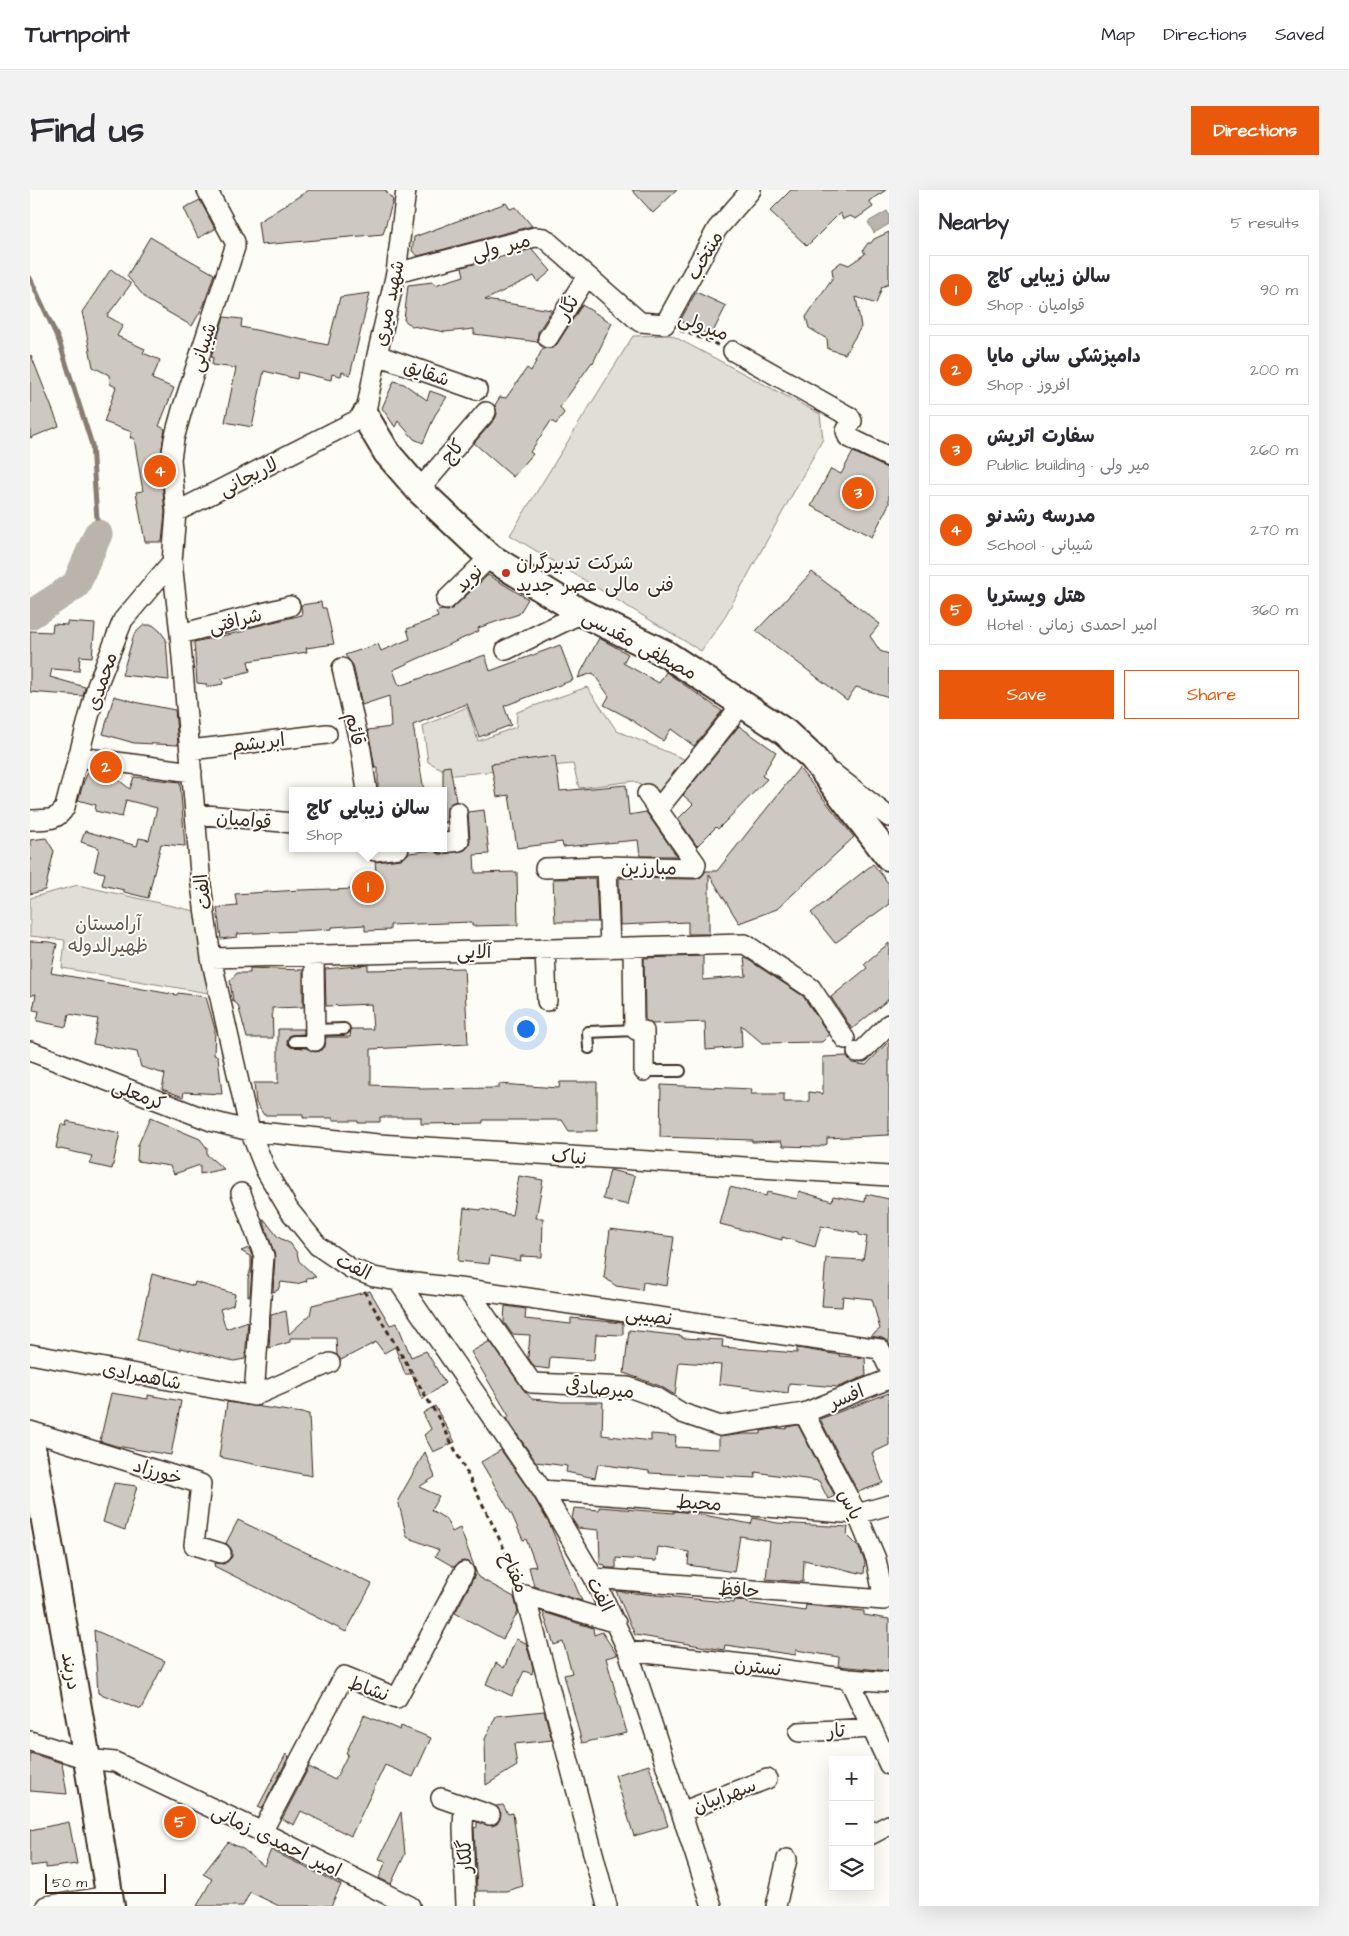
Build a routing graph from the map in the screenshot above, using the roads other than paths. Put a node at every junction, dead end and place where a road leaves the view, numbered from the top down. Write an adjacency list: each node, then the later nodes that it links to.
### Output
1 (207, 190): 15 (street, شیبانی)
2 (406, 190): 4 (street, شهید میری)
3 (751, 190): 6 (street, منتخب)
4 (396, 273): 5 (street, میر ولی); 9 (street, شهید میری)
5 (587, 276): 6 (street, میر ولی); 7 (street, نگار)
6 (665, 324)
7 (548, 338)
8 (733, 351): 13 (street)
9 (377, 355): 10 (street, شقایق); 12 (street, شهید میری)
10 (477, 390)
11 (486, 412): 14 (street, کاج)
12 (365, 416): 14 (main road, مصطفی مقدسی); 15 (street, لاریجانی)
13 (889, 457)
14 (419, 490): 16 (main road, مصطفی مقدسی)
15 (176, 512): 17 (street)
16 (490, 557): 18 (street, نوید); 20 (main road, مصطفی مقدسی)
17 (172, 562): 21 (street, الفت); 27 (street, محمدی)
18 (446, 600)
19 (290, 606): 21 (street, شرافتی)
20 (582, 613): 22 (street); 24 (main road, مصطفی مقدسی)
21 (180, 634): 26 (street, الفت)
22 (506, 650)
23 (342, 668): 30 (street, قائم)
24 (743, 703): 28 (main road, مصطفی مقدسی); 38 (street, مبارزین)
25 (327, 734): 26 (street, ابریشم)
26 (190, 750): 29 (street, الفت)
27 (79, 757): 29 (street); 34 (street, محمدی)
28 (813, 758): 33 (street); 37 (main road, مصطفی مقدسی)
29 (192, 772): 32 (street, الفت)
30 (366, 787)
31 (456, 812): 36 (street)
32 (195, 814): 35 (street, قوامیان); 44 (street, الفت)
33 (889, 817)
34 (30, 820)
35 (289, 824)
36 (447, 842)
37 (889, 857)
38 (607, 866): 39 (street, مبارزین); 41 (street)
39 (545, 868)
40 (633, 947): 41 (street, آلایی); 46 (street, آلایی); 48 (street)
41 (610, 948): 42 (street, آلایی)
42 (545, 949): 43 (street, آلایی); 45 (street)
43 (314, 956): 44 (street, آلایی); 49 (street)
44 (211, 958): 55 (street, الفت)
45 (547, 1002)
46 (889, 1024)
47 (344, 1029): 49 (lane)
48 (636, 1030): 51 (lane); 53 (street)
49 (315, 1036): 50 (lane)
50 (294, 1041)
51 (589, 1048)
52 (30, 1051): 55 (street, کرمعلی)
53 (644, 1071): 54 (lane)
54 (680, 1071)
55 (250, 1132): 56 (street, نیاک); 58 (street, الفت)
56 (889, 1176)
57 (241, 1192): 64 (street)
58 (398, 1282): 59 (street, نصیبی); 68 (street, الفت)
59 (467, 1289): 62 (street, نصیبی); 65 (street, میرصادقی)
60 (30, 1354): 64 (street, شاهمرادی)
61 (330, 1363): 64 (street)
62 (889, 1368)
63 (889, 1379): 65 (street, افسر)
64 (254, 1396)
65 (804, 1413): 70 (street, یاس)
66 (30, 1431): 71 (street, خورزاد)
67 (30, 1436): 82 (main road, دربند)
68 (542, 1490): 70 (street, محیط); 73 (street, الفت)
69 (889, 1505): 70 (street)
70 (857, 1514): 74 (street, یاس)
71 (221, 1553)
72 (464, 1572): 90 (street, نشاط)
73 (594, 1578): 74 (street, حافظ); 75 (street, الفت)
74 (884, 1600)
75 (616, 1623): 76 (street, الفت); 97 (street, مفتاح)
76 (628, 1651): 77 (street, نسترن); 87 (street, الفت)
77 (849, 1679): 78 (street, نسترن); 79 (street)
78 (889, 1682)
79 (872, 1728): 80 (street, تار); 83 (street)
80 (799, 1732)
81 (30, 1741): 82 (street, امیر احمدی زمانی)
82 (88, 1759): 90 (street, امیر احمدی زمانی); 93 (main road, دربند)
83 (889, 1765)
84 (767, 1779): 87 (street, سهرابیان)
85 (441, 1798): 86 (street, گلکار)
86 (464, 1806): 88 (street, گلکار); 96 (street, گلکار)
87 (681, 1812): 98 (street, الفت)
88 (490, 1814)
89 (889, 1825): 91 (street)
90 (262, 1832): 95 (street, امیر احمدی زمانی)
91 (874, 1833)
92 (787, 1859): 99 (street)
93 (110, 1901): 94 (street)
94 (46, 1906)
95 (410, 1906)
96 (466, 1906)
97 (607, 1906)
98 (712, 1906)
99 (776, 1906)

